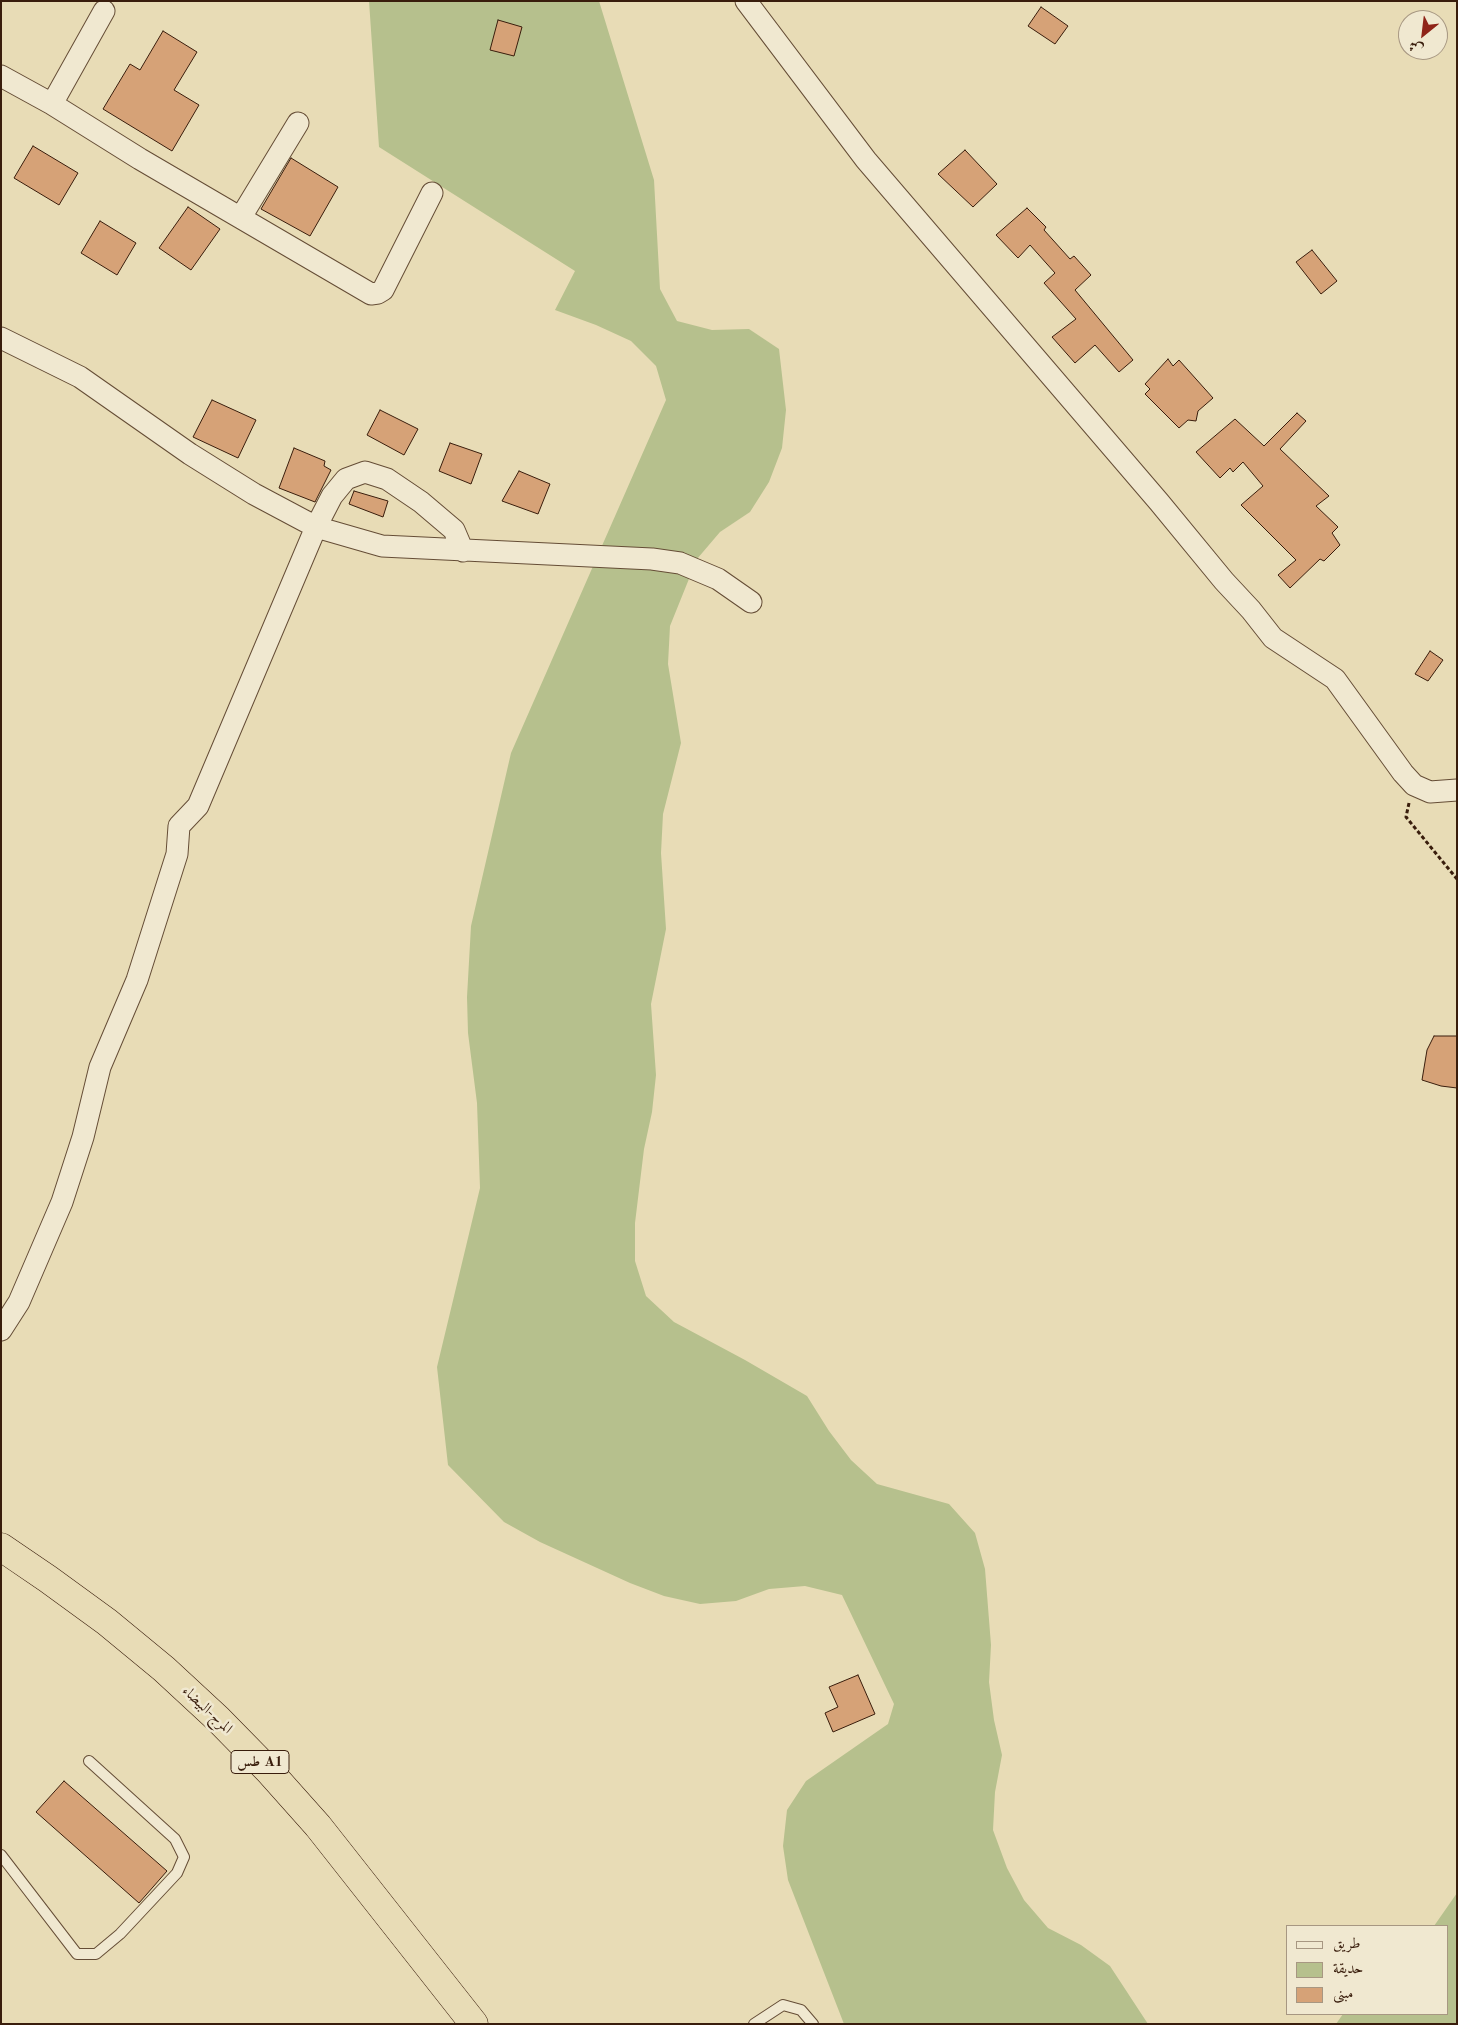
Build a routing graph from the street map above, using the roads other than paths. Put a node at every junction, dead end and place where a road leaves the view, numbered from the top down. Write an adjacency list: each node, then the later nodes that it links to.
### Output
1 (746, 1): 12 (street)
2 (104, 11): 4 (street)
3 (1, 76): 4 (street)
4 (52, 104): 7 (street)
5 (298, 123): 7 (street)
6 (432, 193): 7 (street)
7 (241, 217)
8 (1, 338): 9 (street)
9 (316, 527): 10 (street); 10 (street); 13 (street)
10 (463, 551): 11 (street)
11 (751, 602)
12 (1457, 790)
13 (1, 1330)
14 (1, 1547): 17 (highway, المرج-البيضاء / طس A1)
15 (88, 1761): 16 (lane)
16 (1, 1855)
17 (474, 2024)
18 (754, 2024): 19 (lane)
19 (812, 2024)

